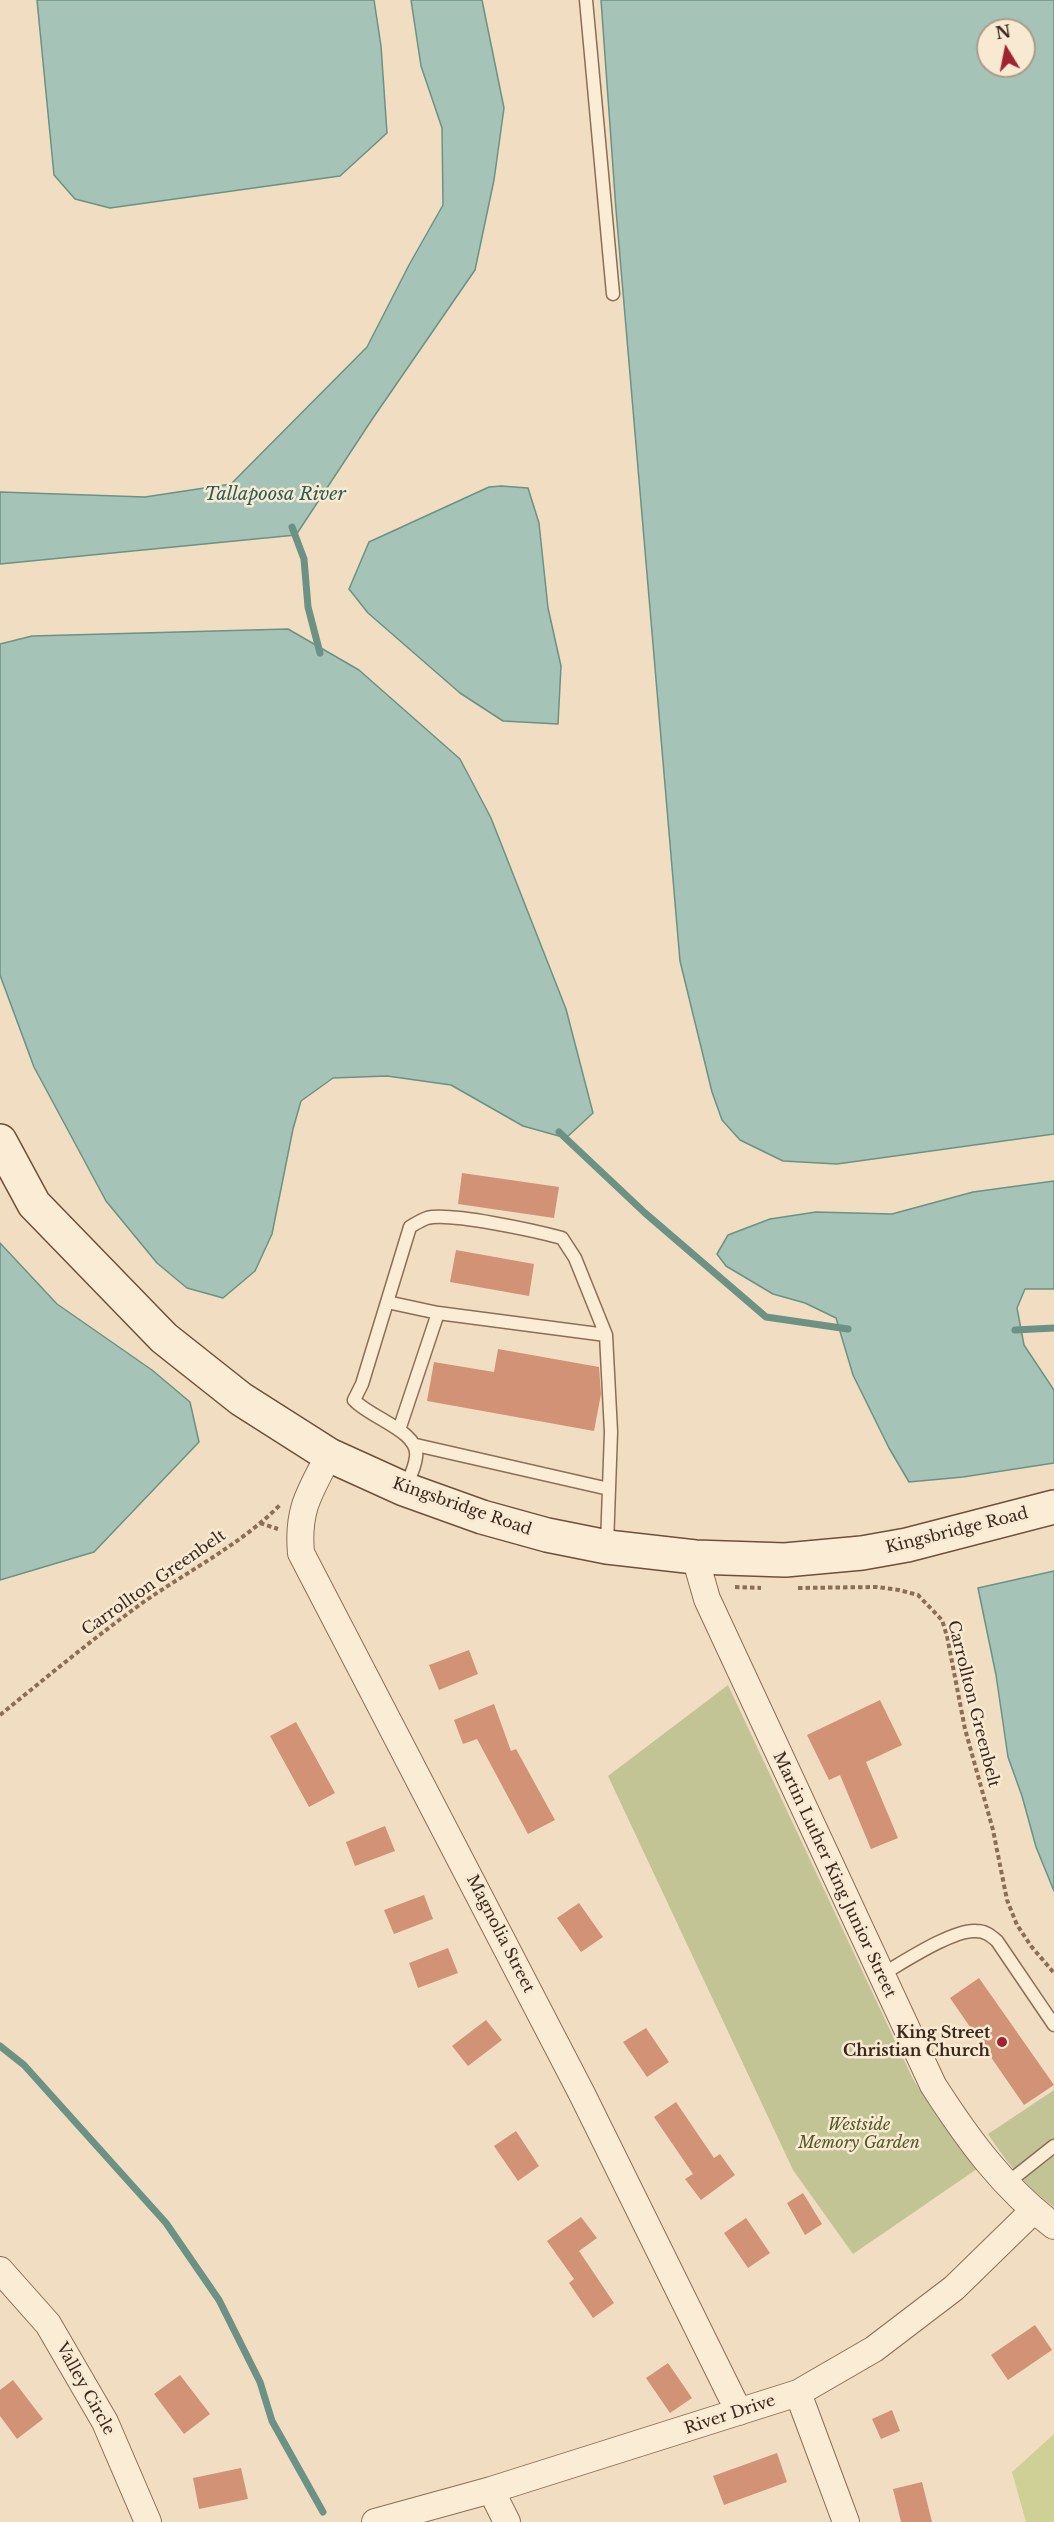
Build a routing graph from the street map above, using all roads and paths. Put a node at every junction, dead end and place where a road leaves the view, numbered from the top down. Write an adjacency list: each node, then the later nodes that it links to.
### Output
1 (586, 0): 2 (lane)
2 (613, 294)
3 (0, 1141): 9 (street, Kingsbridge Road)
4 (387, 1302): 5 (lane); 6 (lane); 7 (lane)
5 (438, 1313): 6 (lane); 7 (lane)
6 (606, 1335): 11 (lane)
7 (399, 1430): 8 (lane)
8 (416, 1445): 10 (lane); 11 (lane)
9 (329, 1455): 10 (street, Kingsbridge Road); 31 (street, Magnolia Street)
10 (405, 1489): 16 (street, Kingsbridge Road)
11 (609, 1489): 16 (lane)
12 (284, 1500): 14 (path, Carrollton Greenbelt)
13 (1054, 1507): 17 (street, Kingsbridge Road)
14 (260, 1524): 15 (path); 21 (path, Carrollton Greenbelt)
15 (284, 1532)
16 (607, 1547): 17 (street, Kingsbridge Road)
17 (695, 1557): 23 (street, Martin Luther King Junior Street)
18 (723, 1586): 19 (path)
19 (770, 1588)
20 (794, 1588): 22 (path, Carrollton Greenbelt)
21 (0, 1715)
22 (1054, 1972)
23 (881, 1975): 24 (lane); 26 (street, Martin Luther King Junior Street)
24 (1054, 2025)
25 (1054, 2146): 26 (lane)
26 (1006, 2184): 27 (street, Martin Luther King Junior Street)
27 (1033, 2211): 28 (street, Martin Luther King Junior Street); 30 (street, River Drive)
28 (1054, 2226)
29 (0, 2270): 33 (street, Valley Circle)
30 (798, 2393): 31 (street, River Drive); 36 (street)
31 (739, 2412): 32 (street, River Drive)
32 (491, 2490): 34 (street, River Drive); 35 (street)
33 (148, 2522)
34 (375, 2522)
35 (507, 2522)
36 (846, 2522)

